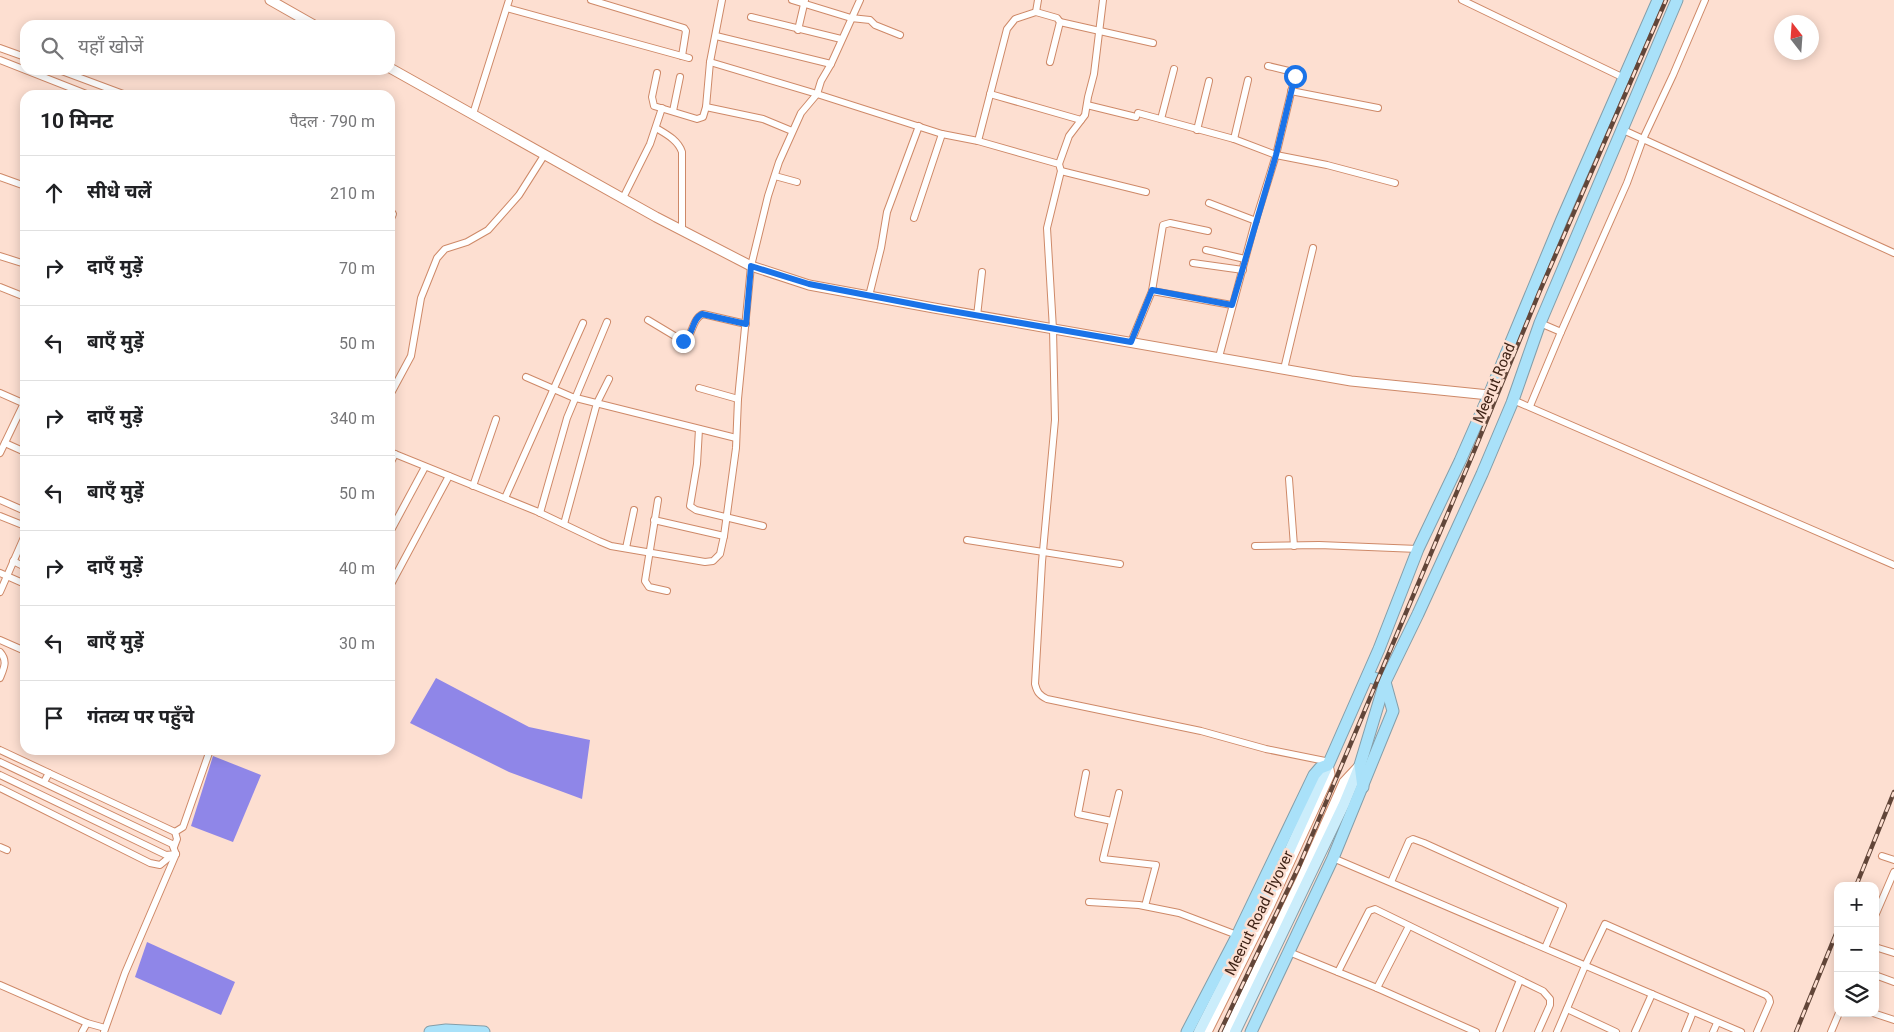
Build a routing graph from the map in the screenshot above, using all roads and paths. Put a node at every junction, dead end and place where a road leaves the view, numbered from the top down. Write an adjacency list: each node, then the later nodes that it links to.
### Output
1 (270, 0): 18 (street)
2 (509, 0): 14 (street)
3 (591, 0): 14 (street)
4 (722, 0): 23 (street)
5 (792, 0): 13 (street)
6 (860, 0): 17 (street)
7 (1038, 0): 15 (street)
8 (1103, 0): 21 (street)
9 (1462, 0): 40 (street)
10 (1658, 0): 40 (highway, Meerut Road)
11 (1677, 0): 59 (highway, Meerut Road)
12 (1705, 0): 63 (street)
13 (804, 2): 17 (street); 20 (street)
14 (507, 8): 53 (street)
15 (1036, 12): 19 (street); 47 (street)
16 (751, 17): 20 (street)
17 (851, 18): 22 (street); 24 (street)
18 (305, 20)
19 (1060, 22): 21 (street); 30 (street)
20 (798, 30): 24 (street)
21 (1100, 30): 25 (street); 48 (street)
22 (900, 35)
23 (716, 36): 29 (street); 31 (street)
24 (841, 39): 31 (street)
25 (1153, 43)
26 (0, 48): 27 (street)
27 (20, 56)
28 (0, 60): 33 (street)
29 (710, 62): 46 (street); 49 (street)
30 (1050, 62)
31 (831, 64): 46 (street)
32 (1268, 66): 45 (street)
33 (20, 68)
34 (1174, 69): 54 (street)
35 (395, 71): 53 (street)
36 (657, 73): 50 (street)
37 (38, 75): 43 (street)
38 (72, 75): 44 (street)
39 (680, 77): 52 (street)
40 (1624, 78): 112 (highway, Meerut Road)
41 (1248, 80): 62 (street)
42 (1209, 81): 58 (street)
43 (76, 90)
44 (113, 90)
45 (1291, 91): 51 (street); 66 (street)
46 (817, 94): 56 (street); 60 (street)
47 (990, 94): 55 (street); 64 (street)
48 (1087, 105): 54 (street); 55 (street)
49 (706, 106): 52 (street); 60 (street)
50 (662, 108): 52 (street); 57 (street)
51 (1378, 108)
52 (673, 111)
53 (473, 114): 65 (street)
54 (1161, 119): 58 (street)
55 (1081, 120): 67 (street)
56 (919, 126): 61 (street); 93 (street)
57 (656, 128): 74 (street); 78 (street)
58 (1197, 130): 62 (street)
59 (1622, 130): 63 (street); 99 (highway, Meerut Road)
60 (792, 131): 68 (street)
61 (942, 134): 64 (street); 76 (street)
62 (1234, 139): 66 (street)
63 (1643, 139): 82 (street); 102 (street)
64 (978, 140): 67 (street)
65 (545, 154): 74 (street); 108 (street)
66 (1276, 155): 71 (street); 77 (street)
67 (1060, 168): 73 (street); 101 (street)
68 (775, 176): 70 (street); 87 (street)
69 (0, 177): 72 (street)
70 (798, 182)
71 (1395, 183)
72 (20, 184)
73 (1146, 192)
74 (624, 198): 78 (street)
75 (1209, 203): 77 (street)
76 (914, 218)
77 (1256, 221): 84 (street)
78 (682, 230): 87 (street)
79 (1208, 231): 91 (street)
80 (1313, 248): 105 (street)
81 (1206, 250): 84 (street)
82 (1894, 253)
83 (0, 256): 85 (street)
84 (1245, 258): 88 (street)
85 (20, 262)
86 (1193, 263): 88 (street)
87 (751, 266): 93 (street); 100 (street)
88 (1243, 270): 94 (street)
89 (982, 272): 95 (street)
90 (0, 287): 92 (street)
91 (1152, 290): 94 (street); 103 (street)
92 (20, 296)
93 (869, 296): 95 (street)
94 (1232, 305): 104 (street)
95 (976, 316): 101 (street)
96 (648, 320): 100 (street)
97 (607, 322): 113 (street)
98 (583, 323): 110 (street)
99 (1540, 323): 102 (street); 115 (highway, Meerut Road)
100 (746, 324): 114 (street)
101 (1053, 329): 103 (street); 152 (street)
102 (1561, 332): 118 (street)
103 (1131, 342): 104 (street)
104 (1219, 357): 105 (street)
105 (1284, 369): 112 (street)
106 (526, 376): 110 (street)
107 (609, 379): 117 (street)
108 (395, 385)
109 (698, 388): 114 (street)
110 (553, 389): 113 (street); 131 (street)
111 (0, 393): 116 (street)
112 (1489, 395): 150 (highway, Meerut Road)
113 (574, 398): 117 (street); 136 (street)
114 (738, 399): 122 (street)
115 (1513, 400): 118 (street); 167 (highway, Meerut Road)
116 (20, 402)
117 (598, 403): 121 (street); 142 (street)
118 (1530, 406): 156 (street)
119 (20, 412): 123 (street)
120 (496, 419): 130 (street)
121 (699, 429): 122 (street); 138 (street)
122 (736, 438): 138 (street)
123 (5, 443): 124 (street); 125 (street)
124 (20, 450)
125 (0, 453)
126 (395, 454): 127 (street)
127 (425, 467): 128 (street); 140 (street)
128 (449, 476): 130 (street); 158 (street)
129 (1289, 479): 147 (street)
130 (473, 486): 131 (street)
131 (505, 498): 136 (street)
132 (0, 500): 134 (street)
133 (658, 500): 139 (street)
134 (20, 509)
135 (634, 510): 149 (street)
136 (540, 513): 142 (street)
137 (0, 516): 141 (street)
138 (726, 518): 143 (street); 144 (street)
139 (654, 520): 144 (street); 151 (street)
140 (395, 523)
141 (20, 524)
142 (564, 524): 149 (street)
143 (763, 526)
144 (724, 536): 151 (street)
145 (967, 540): 152 (street)
146 (1255, 546): 147 (street)
147 (1294, 546): 150 (street)
148 (20, 547): 153 (street)
149 (626, 548): 151 (street)
150 (1418, 549): 165 (highway, Meerut Road)
151 (649, 552): 160 (street)
152 (1043, 552): 155 (street); 171 (street)
153 (14, 561): 154 (street); 157 (street)
154 (20, 564)
155 (1120, 564)
156 (1894, 565)
157 (3, 574): 159 (street); 161 (street)
158 (395, 577)
159 (20, 582)
160 (666, 591)
161 (0, 592)
162 (0, 640): 163 (street)
163 (20, 649)
164 (0, 652): 166 (street)
165 (1368, 676): 167 (highway); 171 (highway, Meerut Road)
166 (0, 678)
167 (1385, 682): 172 (highway, Meerut Road); 177 (highway)
168 (0, 750): 173 (street)
169 (208, 755): 181 (street)
170 (0, 762): 176 (street)
171 (1329, 764): 193 (highway); 218 (main road, Meerut Road Flyover); 219 (street)
172 (1360, 765): 177 (highway); 220 (street); 221 (main road, Meerut Road Flyover)
173 (49, 773): 176 (street); 181 (street)
174 (1086, 773): 180 (street)
175 (0, 775): 183 (street)
176 (44, 782): 182 (street)
177 (1363, 787): 185 (highway)
178 (0, 788): 183 (street)
179 (1119, 793): 180 (street)
180 (1112, 820): 190 (street)
181 (175, 832): 182 (street)
182 (174, 846): 183 (street)
183 (174, 855): 213 (street)
184 (1882, 856): 186 (street)
185 (1333, 858): 188 (street); 196 (highway)
186 (1894, 860)
187 (1894, 872): 191 (street)
188 (1391, 882): 194 (street); 194 (street)
189 (1089, 902): 190 (street)
190 (1145, 906): 193 (street)
191 (1879, 907)
192 (1409, 926): 199 (street); 201 (street); 204 (street)
193 (1237, 935): 217 (highway)
194 (1545, 948): 198 (street)
195 (1879, 948): 197 (street)
196 (1289, 952): 199 (street); 222 (highway)
197 (1894, 952)
198 (1585, 966): 205 (street); 206 (street); 232 (street)
199 (1338, 972): 204 (street)
200 (1879, 976): 202 (street)
201 (1520, 980): 224 (street); 225 (street)
202 (1894, 982)
203 (0, 985): 211 (street)
204 (1377, 988): 223 (street)
205 (1652, 994): 207 (street); 228 (street)
206 (1567, 1009): 226 (street); 227 (street)
207 (1693, 1012): 212 (street); 229 (street)
208 (1879, 1015): 210 (street)
209 (1837, 1017): 233 (street)
210 (1894, 1020)
211 (87, 1023): 213 (street); 214 (street)
212 (1717, 1023): 230 (street); 231 (street)
213 (105, 1030)
214 (82, 1032)
215 (430, 1032): 216 (highway)
216 (484, 1032)
217 (1187, 1032)
218 (1199, 1032)
219 (1207, 1032)
220 (1227, 1032)
221 (1235, 1032)
222 (1251, 1032)
223 (1476, 1032)
224 (1499, 1032)
225 (1538, 1032)
226 (1557, 1032)
227 (1616, 1032)
228 (1635, 1032)
229 (1685, 1032)
230 (1713, 1032)
231 (1741, 1032)
232 (1758, 1032)
233 (1831, 1032)

